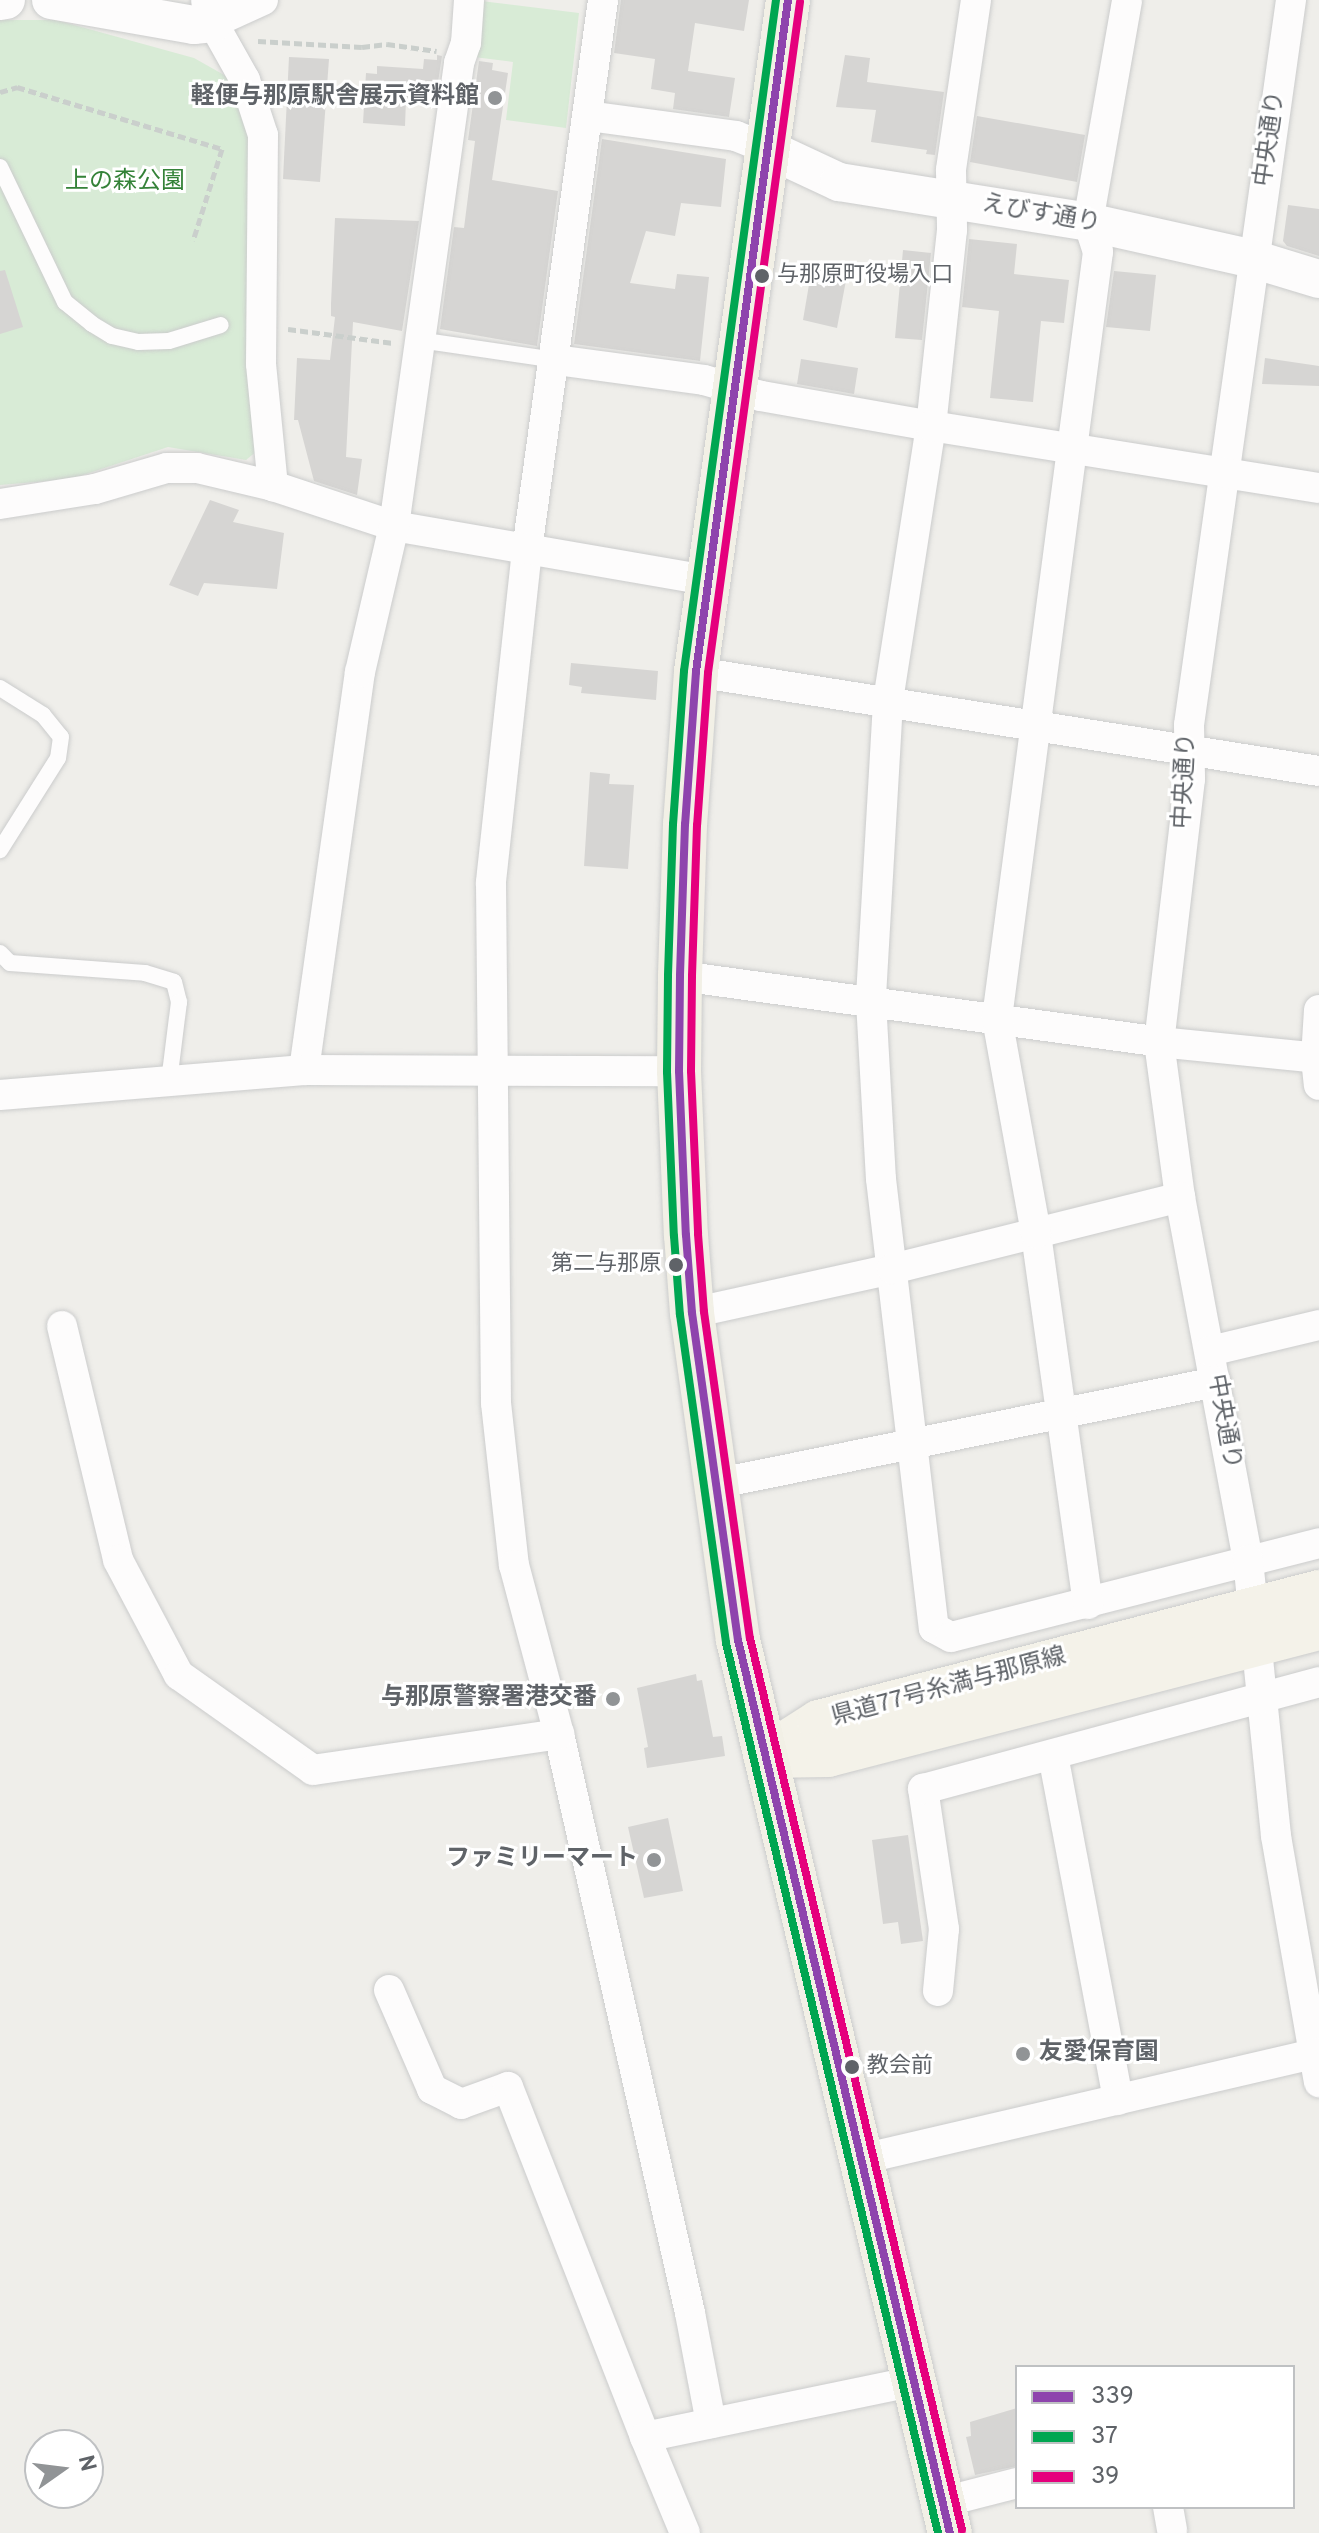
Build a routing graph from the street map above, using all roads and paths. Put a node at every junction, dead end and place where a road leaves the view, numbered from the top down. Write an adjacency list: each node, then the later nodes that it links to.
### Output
1 (51, 0): 9 (street)
2 (263, 0): 9 (street)
3 (469, 0): 11 (street)
4 (603, 0): 13 (street)
5 (788, 0): 14 (highway)
6 (976, 0): 16 (street)
7 (1127, 0): 17 (street)
8 (1291, 0): 19 (street, 中央通り)
9 (211, 11): 22 (street)
10 (258, 41): 11 (path)
11 (462, 53): 23 (street)
12 (0, 92): 18 (path)
13 (588, 116): 14 (street); 24 (street)
14 (766, 148): 16 (street, えびす通り); 25 (highway)
15 (0, 167): 21 (lane)
16 (949, 198): 17 (street, えびす通り); 26 (street)
17 (1088, 222): 19 (street, えびす通り); 27 (street)
18 (193, 241)
19 (1253, 259): 20 (street, えびす通り); 28 (street, 中央通り)
20 (1319, 279)
21 (221, 325)
22 (262, 326): 23 (path); 29 (street)
23 (418, 343): 24 (lane); 32 (street)
24 (556, 360): 25 (street); 33 (street)
25 (733, 390): 26 (street); 34 (highway)
26 (931, 426): 27 (street); 37 (street)
27 (1070, 449): 28 (street); 38 (street)
28 (1224, 472): 30 (street); 39 (street, 中央通り)
29 (273, 486): 31 (street); 32 (street)
30 (1319, 488)
31 (0, 504)
32 (394, 526): 33 (street); 49 (street)
33 (527, 550): 34 (street); 50 (street)
34 (707, 580): 35 (highway)
35 (696, 672): 37 (street); 43 (highway)
36 (0, 688): 41 (lane)
37 (888, 702): 38 (street); 44 (street)
38 (1036, 726): 39 (street); 46 (street)
39 (1188, 751): 40 (street); 47 (street, 中央通り)
40 (1319, 771)
41 (0, 850)
42 (0, 953): 52 (lane)
43 (680, 976): 44 (street); 51 (highway)
44 (871, 1001): 46 (street); 56 (street)
45 (1319, 1010): 48 (street)
46 (997, 1018): 47 (street); 55 (street)
47 (1159, 1042): 48 (street); 54 (street, 中央通り)
48 (1318, 1067)
49 (304, 1070): 50 (street); 52 (street)
50 (493, 1070): 51 (street); 73 (street)
51 (679, 1071): 57 (highway)
52 (169, 1081): 53 (street)
53 (0, 1095)
54 (1180, 1197): 55 (street); 60 (street, 中央通り)
55 (1036, 1233): 56 (street); 62 (street)
56 (892, 1269): 57 (street); 63 (street)
57 (692, 1313): 64 (highway)
58 (1319, 1325): 60 (street)
59 (62, 1326): 73 (street)
60 (1210, 1351): 61 (street, 中央通り)
61 (1216, 1382): 62 (street); 66 (street, 中央通り)
62 (1062, 1415): 63 (street); 68 (street)
63 (913, 1444): 64 (street); 68 (street)
64 (715, 1484): 75 (highway)
65 (1319, 1543): 66 (street)
66 (1248, 1560): 68 (street); 69 (street, 中央通り)
67 (1319, 1592): 69 (main road, 県道77号糸満与那原線)
68 (1088, 1604)
69 (1256, 1626): 70 (main road, 県道77号糸満与那原線); 72 (street, 中央通り); 75 (main road, 県道77号糸満与那原線)
70 (1319, 1628)
71 (1319, 1682): 72 (street)
72 (1260, 1698): 74 (street); 78 (street, 中央通り)
73 (559, 1734): 82 (street)
74 (1053, 1755): 77 (street); 79 (street)
75 (766, 1756): 80 (highway)
76 (389, 1990): 83 (street)
77 (938, 1991)
78 (1318, 2063): 79 (street)
79 (1118, 2100): 80 (street)
80 (862, 2159): 81 (highway)
81 (915, 2381): 82 (street); 85 (highway)
82 (711, 2423): 83 (street)
83 (645, 2437): 86 (street)
84 (1015, 2484): 85 (street)
85 (946, 2517)
86 (685, 2533)

